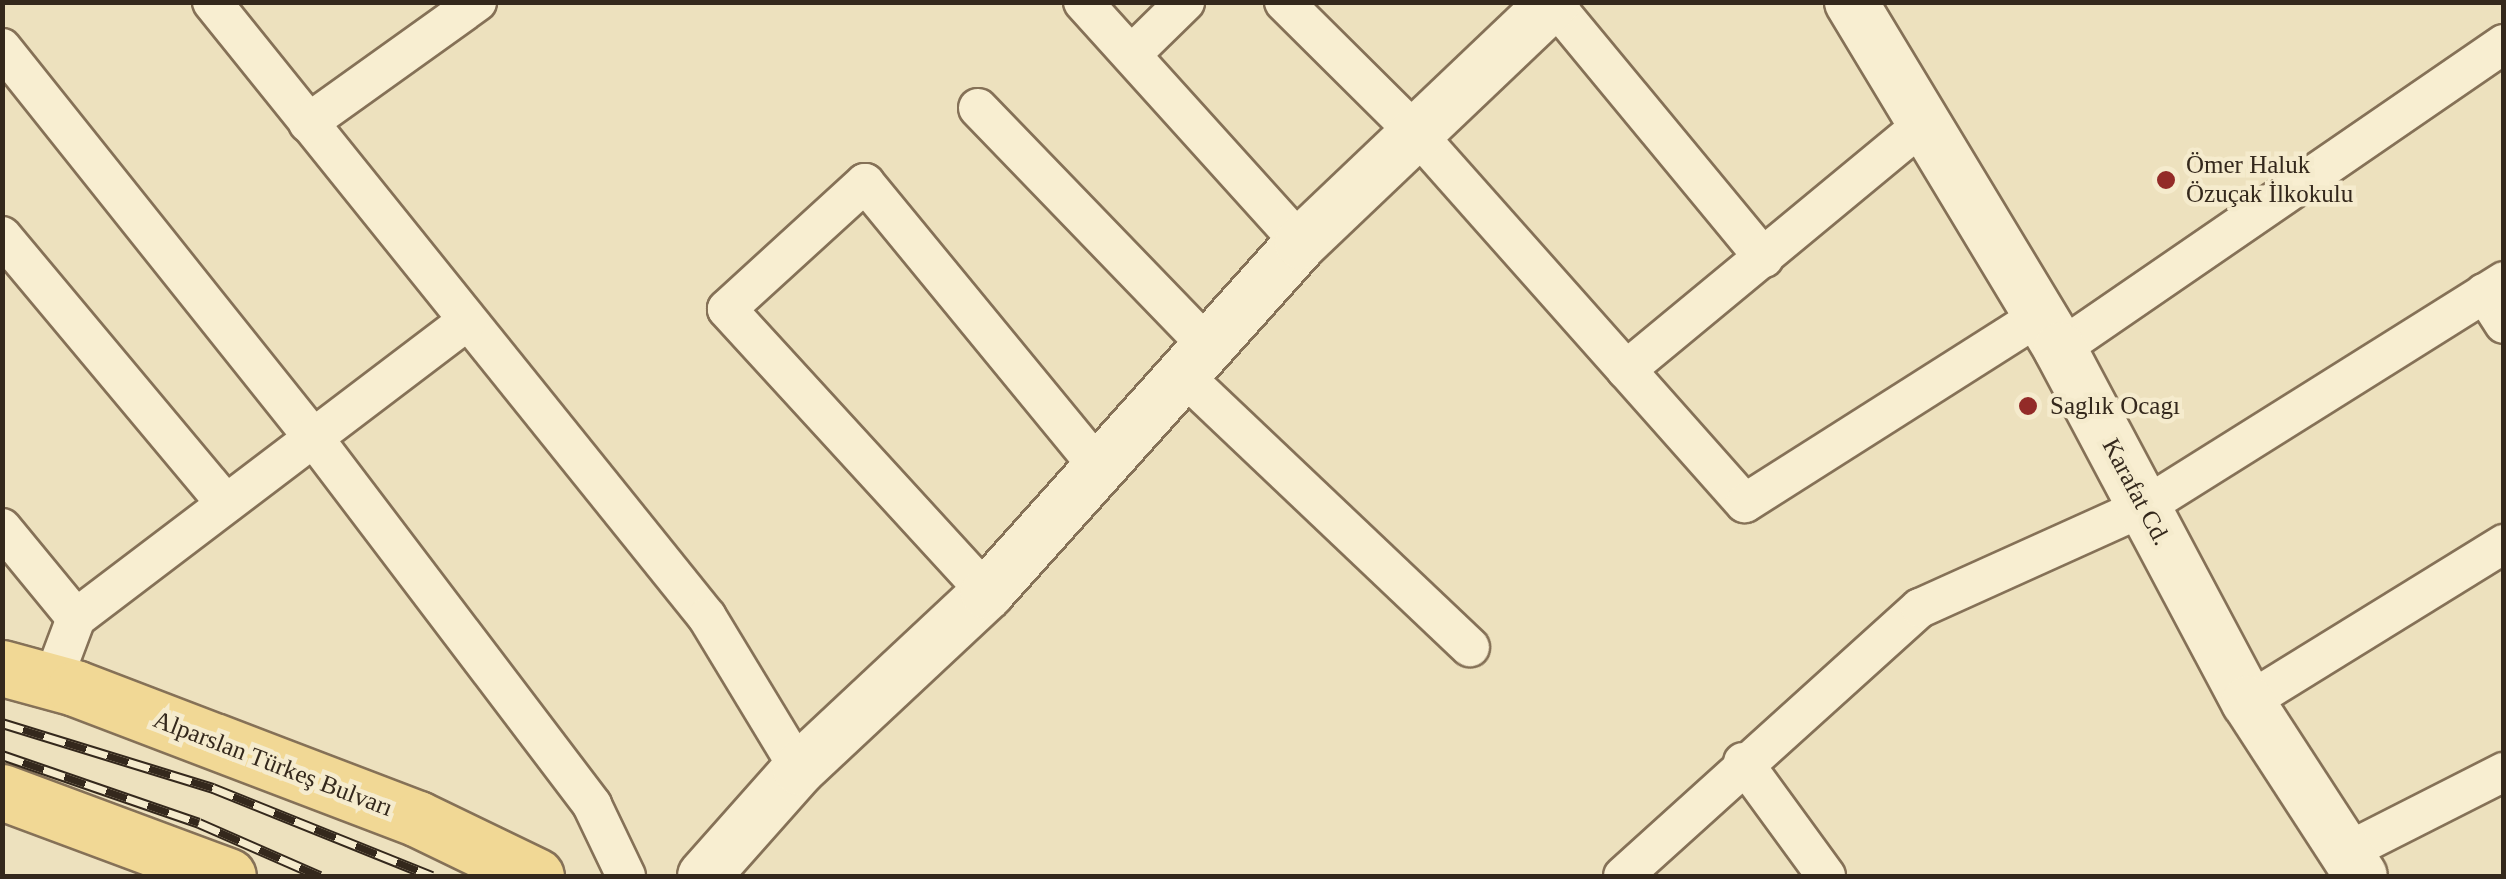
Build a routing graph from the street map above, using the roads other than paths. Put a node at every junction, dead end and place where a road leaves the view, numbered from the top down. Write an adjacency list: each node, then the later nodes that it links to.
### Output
1 (212, 2): 12 (street)
2 (476, 2): 12 (street)
3 (1083, 2): 10 (street)
4 (1186, 2): 10 (street)
5 (1284, 2): 14 (street)
6 (1851, 2): 13 (main road, Karafat Cd.)
7 (1539, 8): 14 (main road); 17 (street)
8 (2504, 44): 20 (street)
9 (2, 48): 23 (street)
10 (1133, 54): 16 (street)
11 (978, 108): 21 (street)
12 (308, 123): 19 (street)
13 (1925, 123): 17 (street); 20 (main road, Karafat Cd.)
14 (1416, 133): 16 (main road); 22 (street)
15 (2, 236): 25 (street)
16 (1301, 243): 21 (main road)
17 (1764, 258): 22 (street)
18 (2497, 299): 26 (street)
19 (466, 322): 23 (street); 35 (street)
20 (2050, 333): 22 (street); 26 (main road, Karafat Cd.)
21 (1195, 361): 24 (main road); 31 (street)
22 (1626, 370)
23 (313, 437): 25 (street); 41 (street)
24 (1099, 468): 29 (main road); 29 (street)
25 (226, 504): 30 (street)
26 (2144, 507): 33 (main road, Karafat Cd.); 34 (street)
27 (2, 528): 30 (street)
28 (2504, 544): 33 (street)
29 (987, 593): 35 (main road)
30 (76, 618): 32 (street)
31 (1470, 647)
32 (27, 675): 40 (main road, Alparslan Türkeş Bulvarı)
33 (2248, 702): 38 (main road, Karafat Cd.)
34 (1743, 762): 43 (street); 44 (street)
35 (799, 770): 42 (main road)
36 (2504, 772): 38 (street)
37 (2, 792): 39 (main road)
38 (2354, 864)
39 (228, 876)
40 (536, 876)
41 (626, 876)
42 (704, 876)
43 (1624, 876)
44 (1826, 876)

